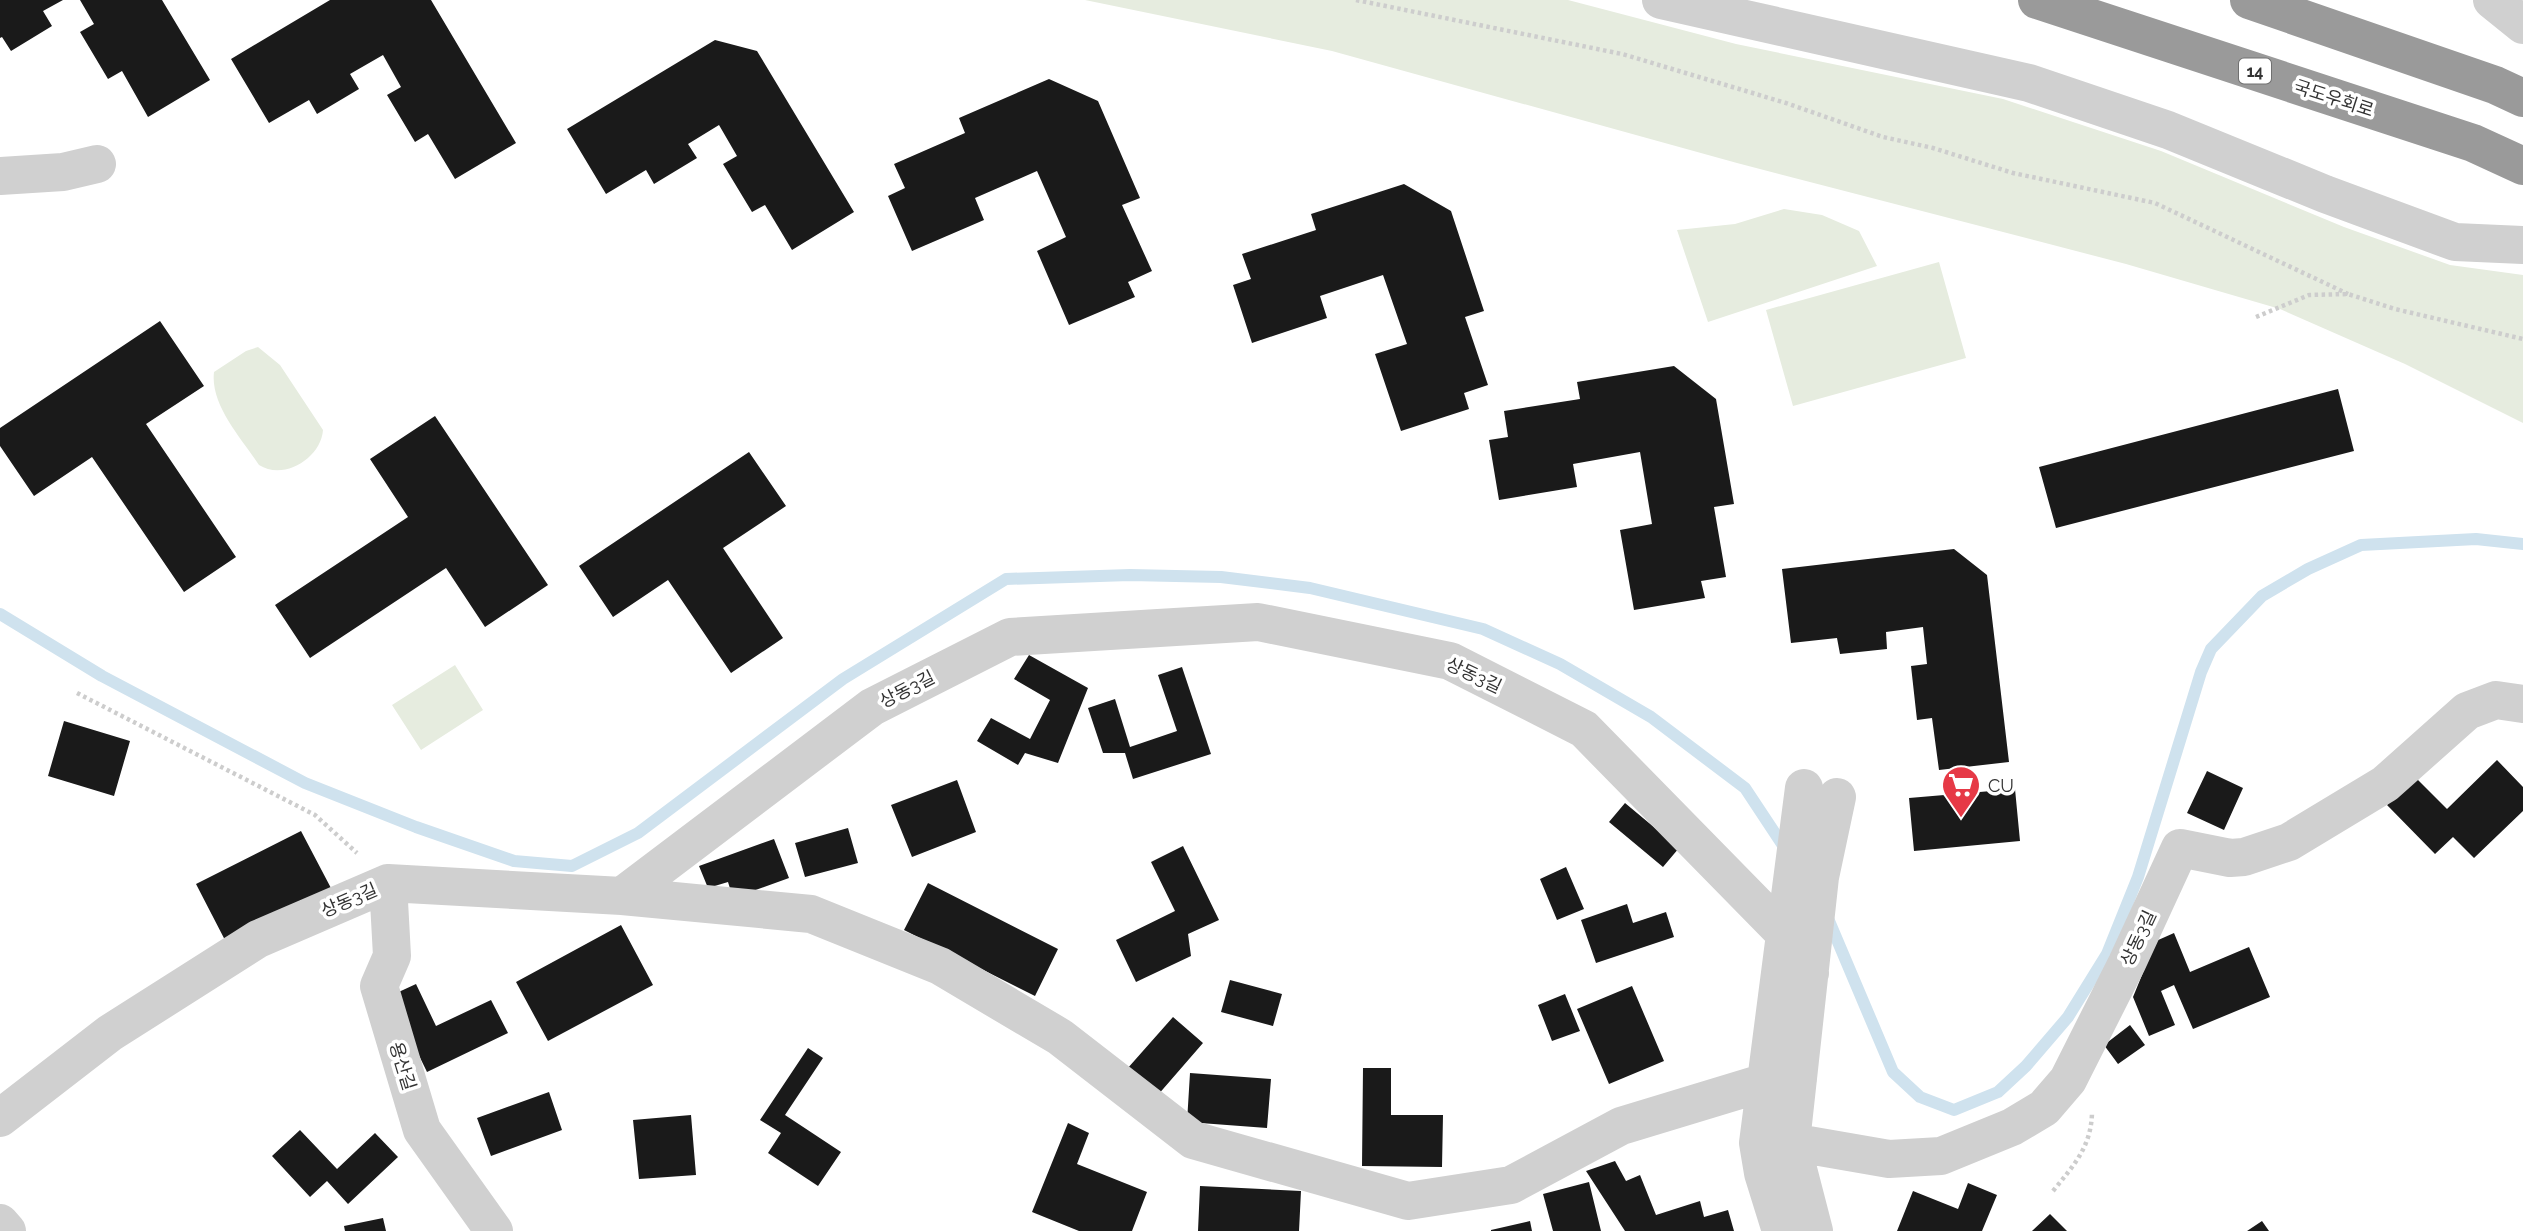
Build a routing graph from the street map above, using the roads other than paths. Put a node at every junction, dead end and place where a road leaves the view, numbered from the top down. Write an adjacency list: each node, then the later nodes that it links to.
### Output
1 (1661, 0): 10 (street)
2 (2037, 0): 8 (highway, 국도우회로 / 14)
3 (2249, 0): 6 (highway)
4 (2491, 0): 5 (street)
5 (2523, 25)
6 (2509, 91)
7 (97, 164): 9 (street)
8 (2523, 166)
9 (0, 176)
10 (2523, 245)
11 (2523, 704): 18 (street, 상동3길)
12 (1805, 880): 12 (street); 15 (street)
13 (388, 883): 14 (street, 상동3길); 17 (street, 상동3길); 21 (street, 용산길)
14 (622, 896): 15 (street, 상동3길); 16 (street)
15 (1799, 928): 16 (street); 16 (street, 상동3길)
16 (1782, 1080): 18 (street)
17 (0, 1118)
18 (1775, 1142): 22 (street); 23 (street)
19 (0, 1223): 20 (street)
20 (7, 1231)
21 (494, 1231)
22 (1781, 1231)
23 (1814, 1231)

